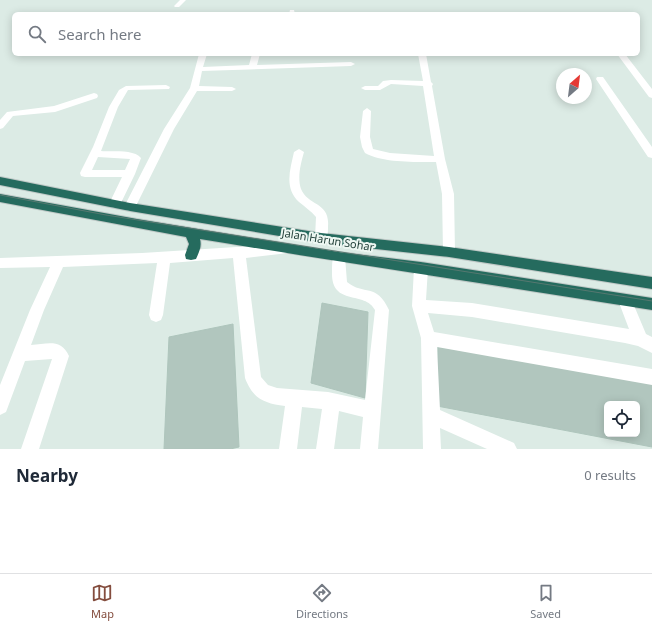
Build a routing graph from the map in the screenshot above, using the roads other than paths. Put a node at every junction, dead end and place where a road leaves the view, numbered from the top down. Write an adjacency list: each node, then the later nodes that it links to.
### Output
1 (183, 0): 2 (street)
2 (177, 6)
3 (203, 56): 9 (street)
4 (255, 56): 8 (street)
5 (422, 56): 11 (street)
6 (623, 56): 12 (street)
7 (351, 64): 8 (street)
8 (252, 68): 9 (street)
9 (198, 69): 14 (street)
10 (600, 79): 23 (street)
11 (428, 84): 15 (street); 24 (street)
12 (648, 85): 17 (street)
13 (166, 87): 22 (street)
14 (194, 88): 16 (street); 29 (street)
15 (364, 88)
16 (232, 89)
17 (652, 95)
18 (94, 96): 20 (street)
19 (367, 111): 24 (street)
20 (0, 126)
21 (299, 152): 31 (street)
22 (95, 154): 25 (street); 25 (street)
23 (652, 155)
24 (440, 159): 33 (street)
25 (130, 174): 28 (street)
26 (0, 181): 28 (highway, Jalan Harun Sohar)
27 (0, 198): 30 (highway, Jalan Harun Sohar)
28 (115, 204): 29 (highway, Jalan Harun Sohar)
29 (130, 207): 31 (highway, Jalan Harun Sohar)
30 (190, 233): 32 (highway, Jalan Harun Sohar); 35 (highway)
31 (321, 238): 33 (highway, Jalan Harun Sohar)
32 (290, 248): 34 (street); 37 (highway, Jalan Harun Sohar)
33 (449, 252): 41 (highway, Jalan Harun Sohar)
34 (239, 253): 35 (street); 50 (street)
35 (191, 256): 36 (street)
36 (164, 257): 38 (street); 45 (street)
37 (339, 257): 40 (highway, Jalan Harun Sohar); 53 (street)
38 (59, 262): 39 (street); 48 (street)
39 (0, 263)
40 (420, 268): 42 (street); 43 (highway, Jalan Harun Sohar)
41 (652, 283)
42 (419, 293): 46 (street); 47 (street)
43 (625, 300): 44 (highway, Jalan Harun Sohar); 46 (street)
44 (652, 304)
45 (156, 315)
46 (640, 331)
47 (429, 338): 49 (street); 54 (street)
48 (20, 354): 52 (street); 55 (street)
49 (652, 376)
50 (295, 398): 51 (street); 56 (street)
51 (332, 402): 53 (street); 57 (street)
52 (0, 406)
53 (373, 411): 58 (street)
54 (432, 416): 59 (street); 60 (street)
55 (30, 449)
56 (288, 449)
57 (325, 449)
58 (369, 449)
59 (432, 449)
60 (508, 449)

